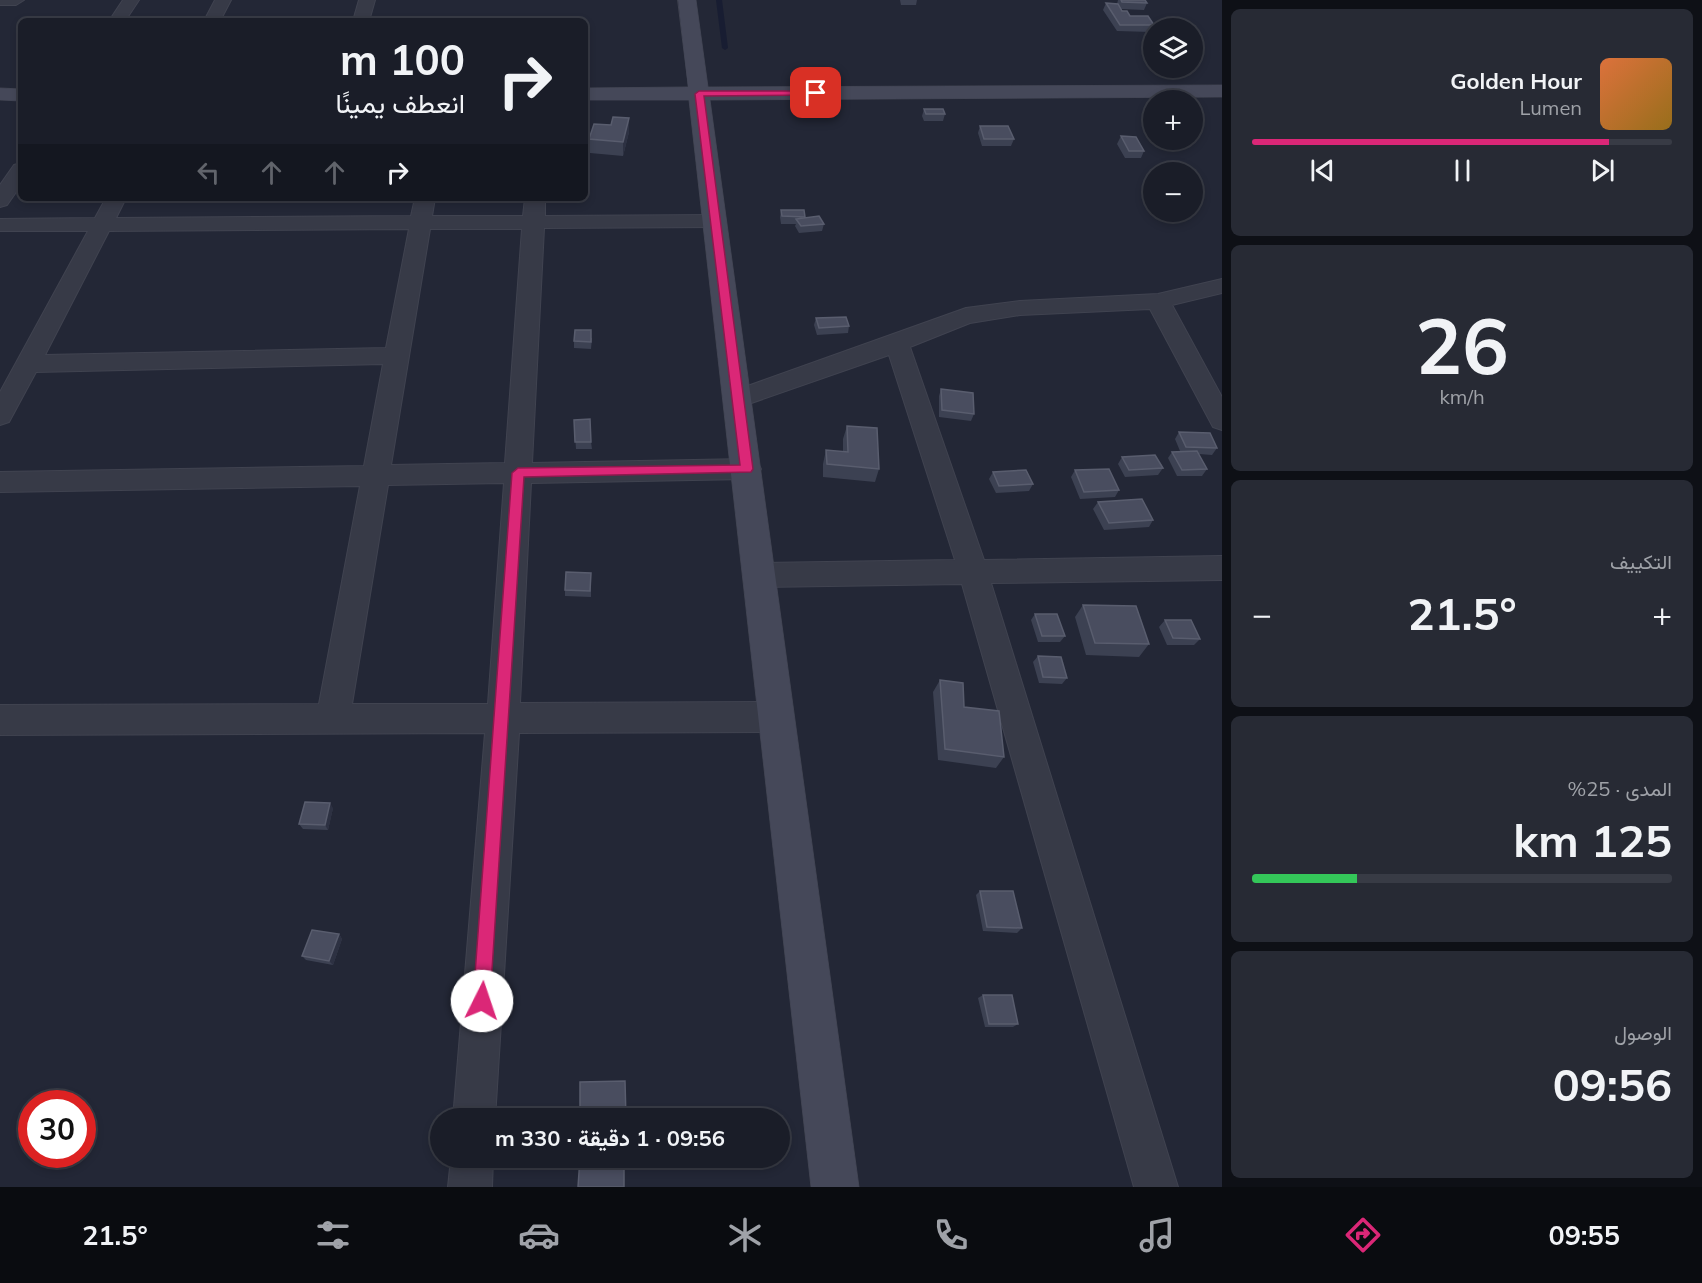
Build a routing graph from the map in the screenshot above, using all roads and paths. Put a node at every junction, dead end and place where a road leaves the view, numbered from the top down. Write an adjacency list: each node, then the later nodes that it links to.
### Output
1 (0, 0): 2 (street)
2 (16, 0)
3 (130, 0): 7 (street)
4 (223, 0): 8 (street)
5 (367, 0): 9 (street)
6 (687, 0): 13 (street)
7 (119, 18)
8 (214, 18)
9 (362, 18)
10 (1222, 91): 13 (street)
11 (0, 94): 14 (street)
12 (588, 94): 13 (street)
13 (699, 94): 20 (street)
14 (18, 95)
15 (18, 174): 16 (street)
16 (0, 201)
17 (114, 201): 22 (street)
18 (423, 210): 19 (street); 22 (street); 26 (street)
19 (535, 210): 20 (street); 32 (street)
20 (715, 220): 28 (street)
21 (0, 225): 22 (street)
22 (102, 225): 27 (street)
23 (1222, 286): 24 (street)
24 (1158, 301): 25 (street); 30 (street)
25 (897, 343): 28 (street); 36 (street)
26 (397, 356): 27 (street); 33 (street)
27 (28, 364): 29 (street)
28 (737, 399): 31 (street)
29 (0, 416)
30 (1222, 421)
31 (747, 469): 32 (street); 37 (street)
32 (518, 473): 33 (street); 39 (street)
33 (376, 475): 34 (street); 40 (street)
34 (0, 482)
35 (1222, 568): 36 (street)
36 (973, 572): 37 (street); 46 (street)
37 (760, 575): 38 (street)
38 (777, 717): 39 (street); 45 (street)
39 (503, 718): 40 (street); 42 (street)
40 (333, 719): 41 (street)
41 (0, 720)
42 (475, 1108)
43 (471, 1168): 44 (street)
44 (470, 1187)
45 (835, 1187)
46 (1156, 1187)

